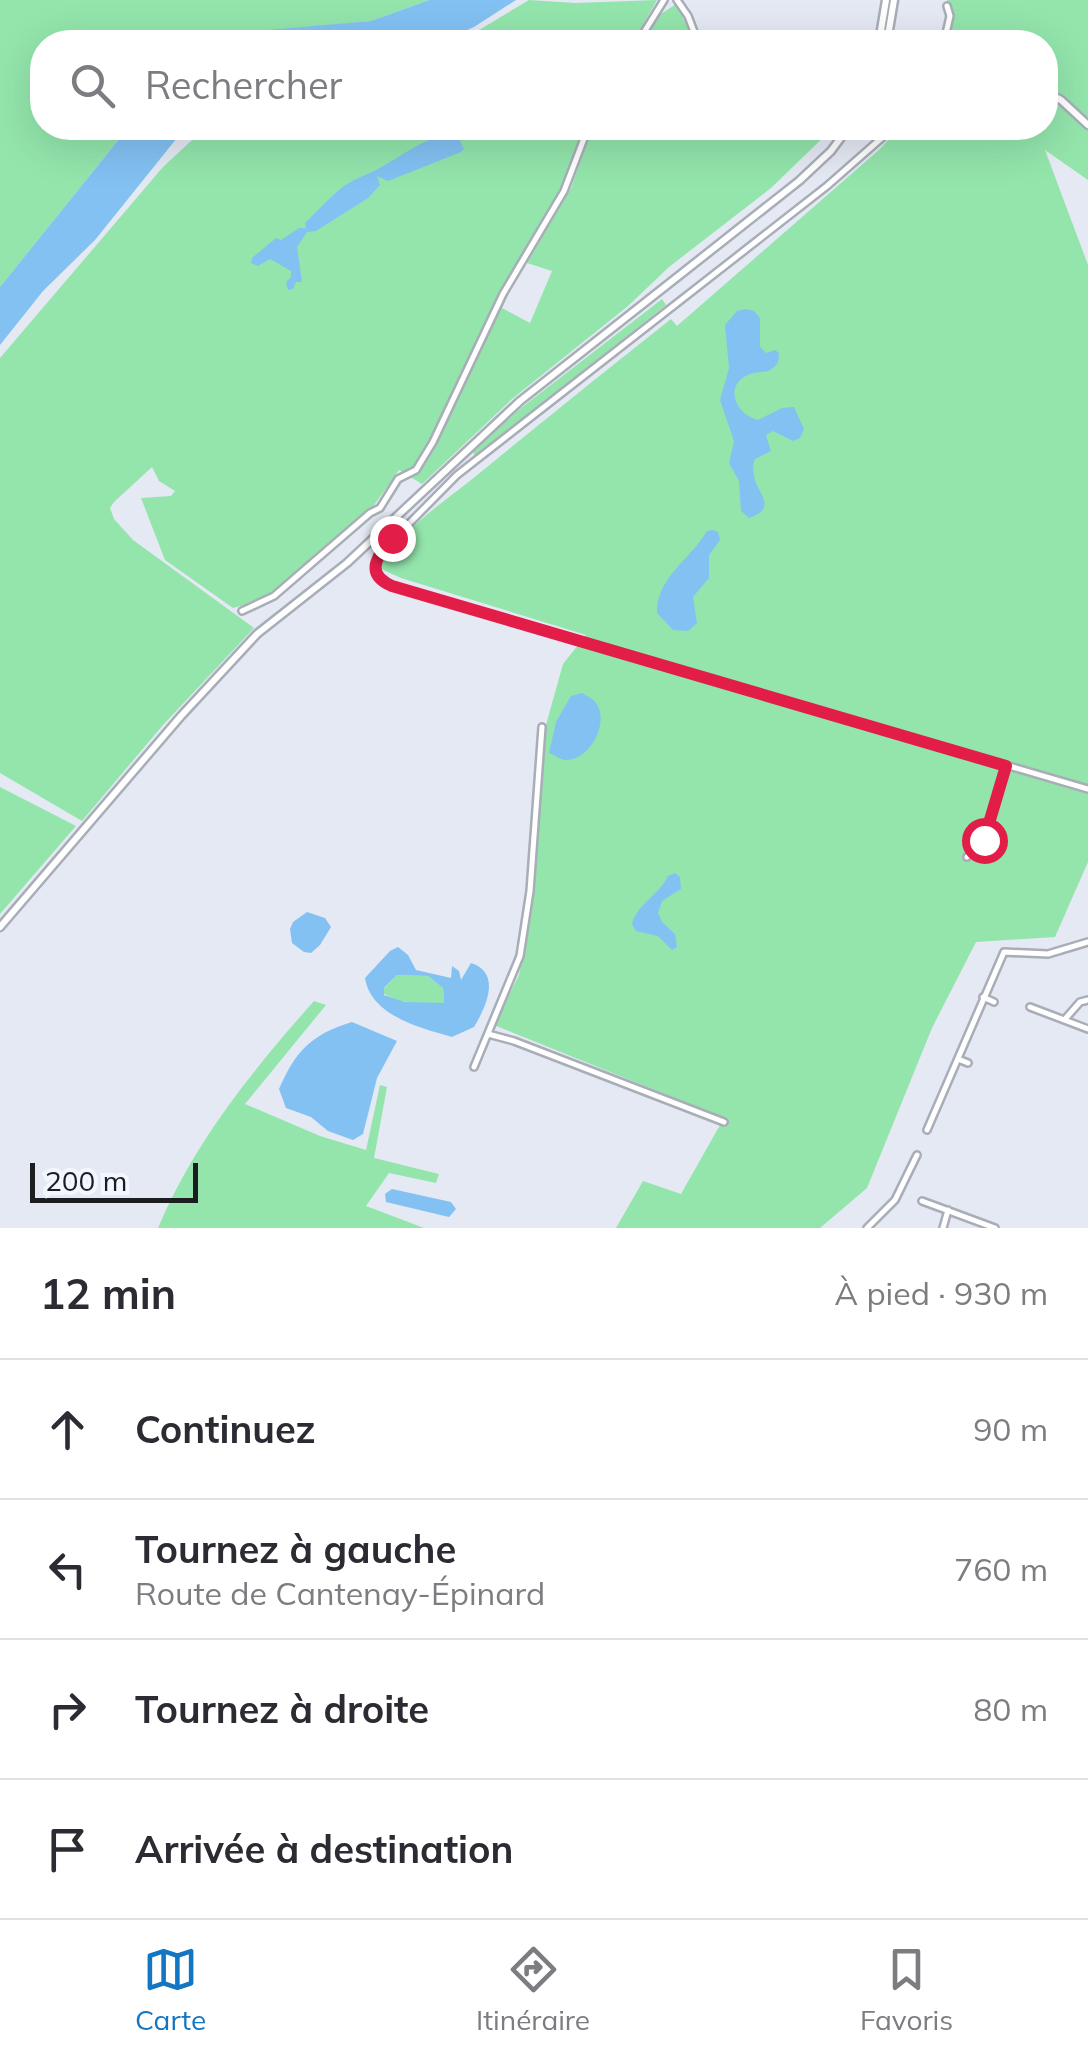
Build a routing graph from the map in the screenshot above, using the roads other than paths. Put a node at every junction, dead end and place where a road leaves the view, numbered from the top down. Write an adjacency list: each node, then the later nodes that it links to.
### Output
1 (664, 0): 6 (street)
2 (677, 0): 7 (street)
3 (886, 0): 8 (main road)
4 (894, 0): 9 (main road)
5 (947, 6): 10 (street)
6 (645, 30)
7 (693, 30)
8 (882, 30)
9 (890, 30)
10 (947, 30)
11 (1058, 99): 12 (main road)
12 (1088, 125)
13 (583, 140): 16 (street)
14 (839, 140): 21 (main road)
15 (879, 140): 18 (street)
16 (242, 611)
17 (542, 727): 29 (street)
18 (1006, 766): 19 (street); 20 (street)
19 (1088, 790)
20 (967, 857)
21 (0, 927)
22 (1088, 942): 23 (street)
23 (983, 997): 25 (street); 30 (street)
24 (1088, 1000): 27 (street)
25 (994, 1002)
26 (1030, 1007): 27 (street)
27 (1066, 1018): 28 (street)
28 (1088, 1030)
29 (488, 1034): 32 (street); 33 (street)
30 (958, 1059): 31 (street); 34 (street)
31 (968, 1063)
32 (474, 1068)
33 (724, 1122)
34 (927, 1130)
35 (917, 1155): 38 (street)
36 (922, 1201): 37 (street)
37 (948, 1210): 39 (street); 40 (street)
38 (867, 1228)
39 (943, 1228)
40 (996, 1228)

